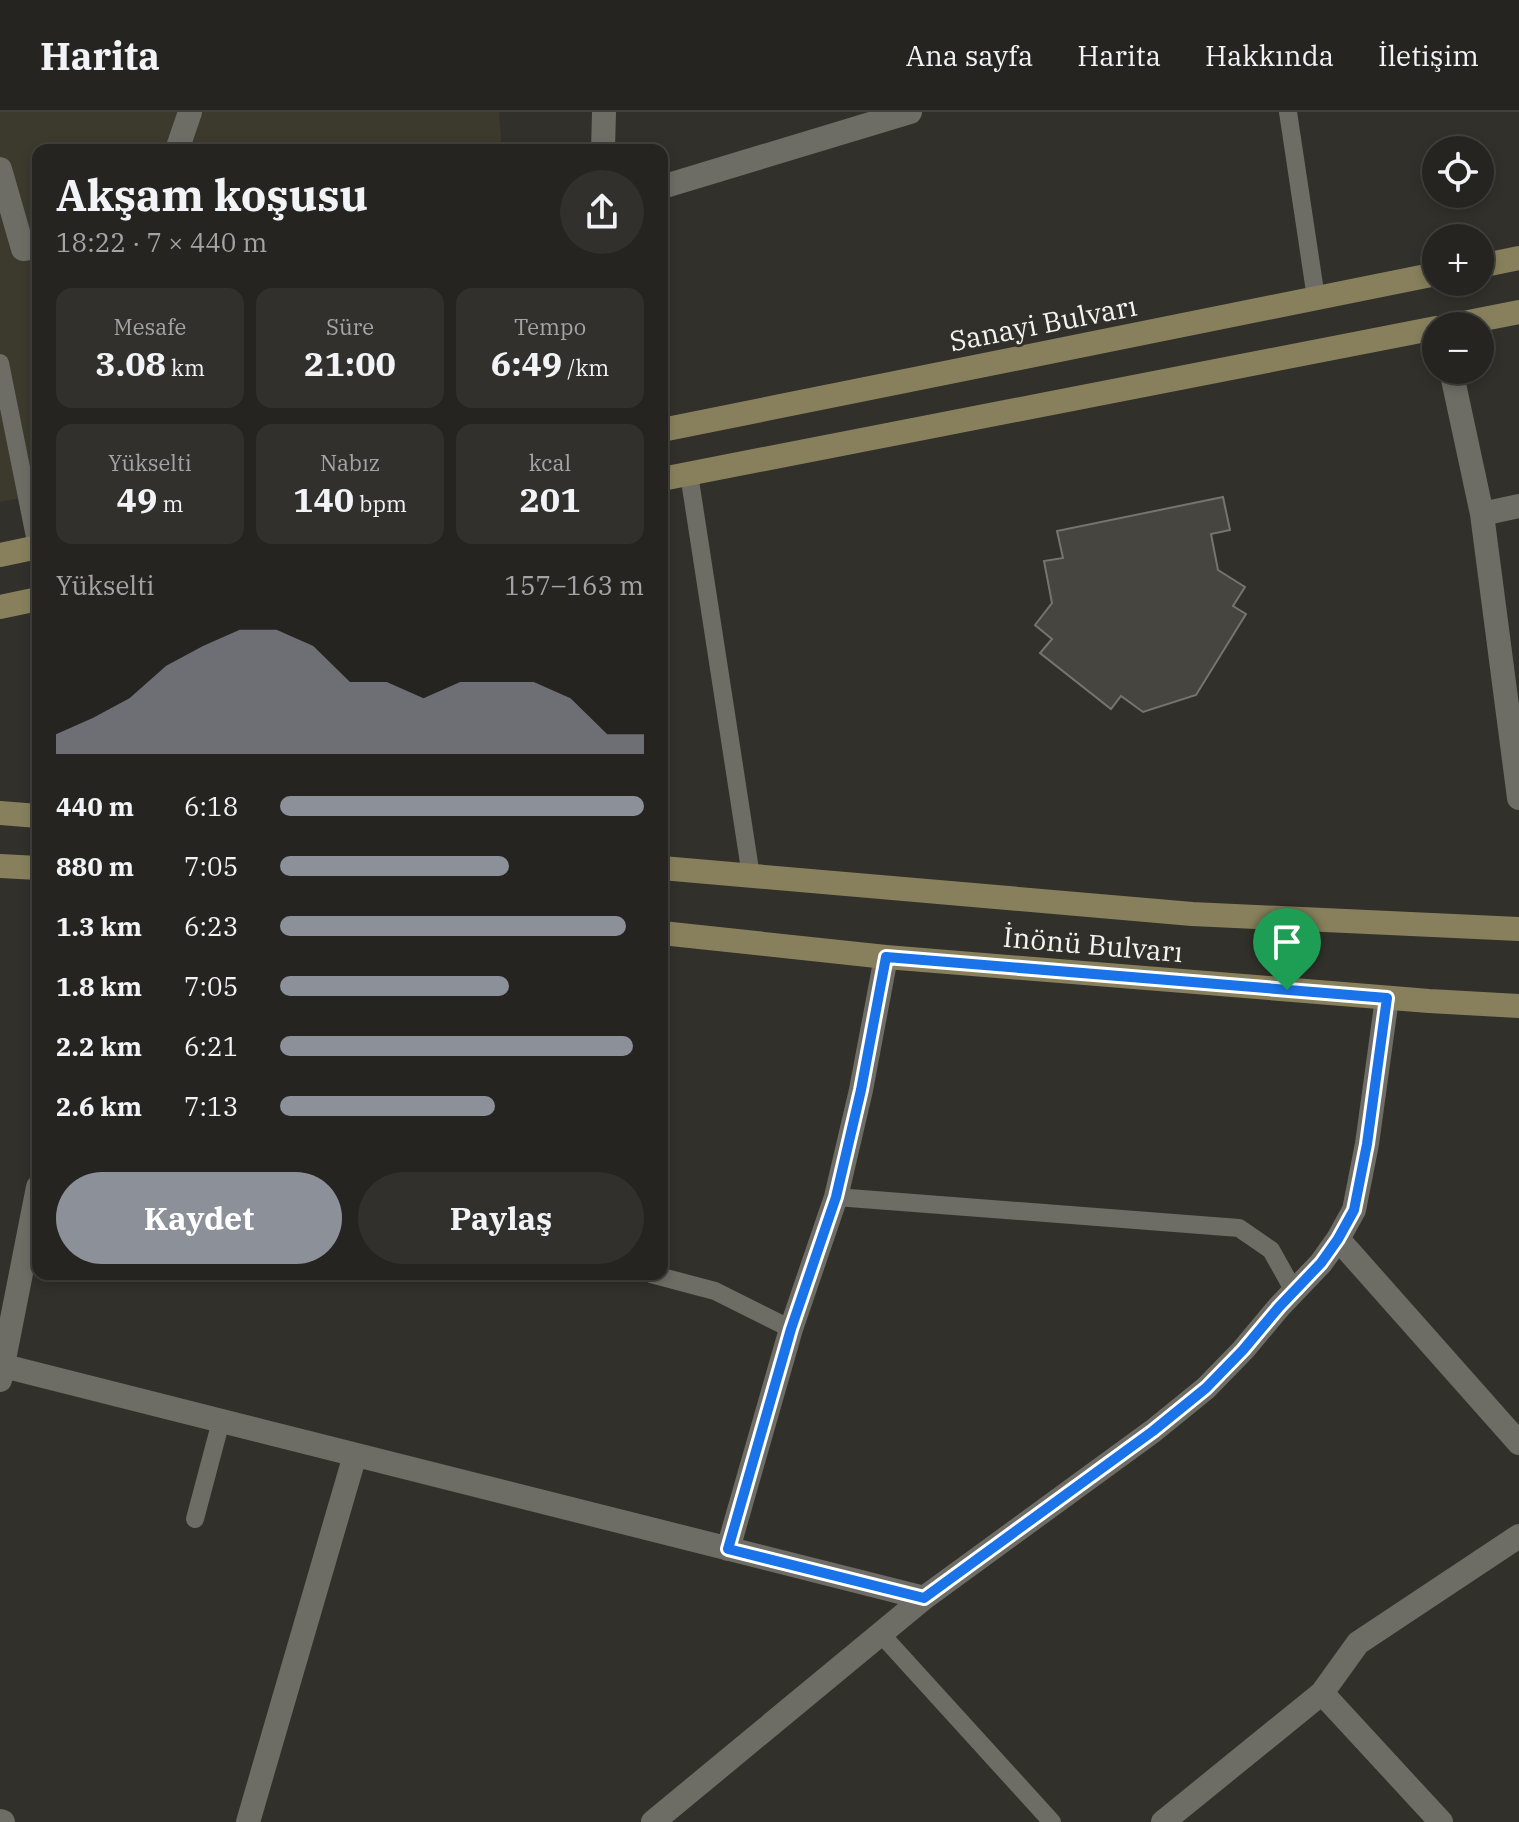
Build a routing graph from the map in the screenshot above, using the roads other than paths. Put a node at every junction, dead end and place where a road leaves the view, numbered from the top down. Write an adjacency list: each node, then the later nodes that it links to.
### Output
1 (190, 112): 5 (street)
2 (604, 112): 6 (street)
3 (910, 112): 8 (street)
4 (1288, 112): 13 (lane)
5 (179, 144)
6 (603, 144)
7 (0, 172): 9 (street)
8 (668, 185)
9 (32, 248)
10 (1519, 258): 11 (street)
11 (1494, 263)
12 (1422, 277): 13 (street, Sanayi Bulvarı)
13 (1316, 298): 20 (street, Sanayi Bulvarı)
14 (1519, 312): 15 (street)
15 (1494, 317)
16 (1422, 331): 21 (street)
17 (0, 363): 19 (lane)
18 (1454, 384): 24 (street)
19 (5, 412): 25 (lane)
20 (668, 429)
21 (689, 474): 22 (street); 36 (lane)
22 (668, 478)
23 (1519, 506): 24 (street)
24 (1482, 514): 30 (street)
25 (32, 522)
26 (32, 548): 27 (street)
27 (0, 555)
28 (32, 600): 29 (street)
29 (0, 607)
30 (1519, 798)
31 (0, 813): 32 (street)
32 (32, 816)
33 (0, 866): 34 (street)
34 (32, 868)
35 (668, 869): 36 (street, İnönü Bulvarı)
36 (751, 876): 37 (street, İnönü Bulvarı)
37 (1519, 929)
38 (668, 934): 39 (street, İnönü Bulvarı)
39 (886, 957): 40 (street, İnönü Bulvarı); 42 (street)
40 (1387, 998): 41 (street, İnönü Bulvarı); 44 (street)
41 (1519, 1006)
42 (836, 1197): 46 (lane); 47 (street)
43 (32, 1217): 48 (street)
44 (1338, 1239): 46 (street); 50 (street)
45 (668, 1279): 47 (lane)
46 (1294, 1291): 55 (street)
47 (791, 1329): 54 (street)
48 (1, 1371): 49 (street)
49 (221, 1421): 51 (street); 52 (lane)
50 (1519, 1443)
51 (355, 1455): 54 (street); 58 (street)
52 (195, 1519)
53 (1519, 1536): 57 (street)
54 (728, 1549): 55 (street)
55 (924, 1598): 56 (street)
56 (881, 1634): 59 (street); 60 (lane)
57 (1322, 1693): 61 (street); 62 (street)
58 (248, 1822)
59 (653, 1822)
60 (1052, 1822)
61 (1163, 1822)
62 (1441, 1822)

